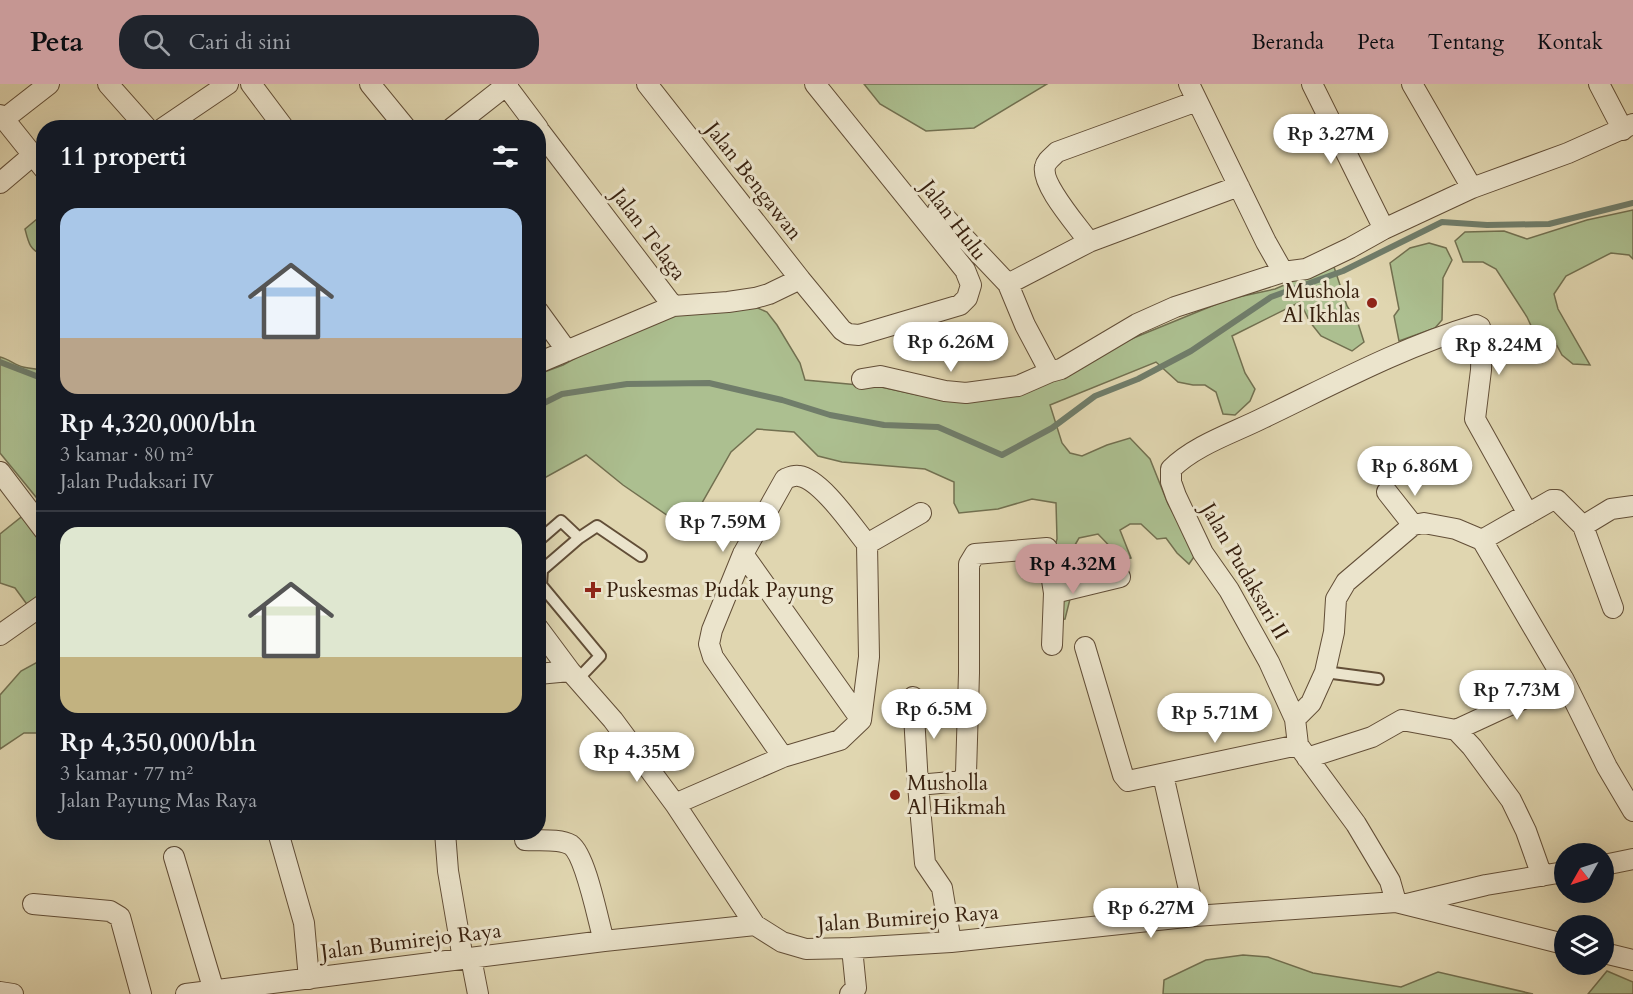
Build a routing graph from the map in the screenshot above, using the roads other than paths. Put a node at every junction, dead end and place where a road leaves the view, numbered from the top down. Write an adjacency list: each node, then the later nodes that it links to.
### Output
1 (49, 84): 13 (street)
2 (108, 84): 14 (street)
3 (228, 84): 15 (street)
4 (251, 84): 16 (street)
5 (370, 84): 17 (street)
6 (506, 84): 18 (street); 19 (street, Jalan Telaga)
7 (647, 84): 31 (street, Jalan Bengawan)
8 (815, 84): 35 (street, Jalan Hulu)
9 (1311, 84): 28 (street)
10 (1412, 84): 26 (street)
11 (1599, 84): 20 (street)
12 (1193, 92): 25 (street); 29 (street)
13 (2, 117): 22 (street)
14 (140, 120)
15 (175, 120)
16 (278, 120)
17 (399, 120)
18 (462, 120)
19 (532, 120)
20 (1628, 127): 26 (street)
21 (546, 139): 33 (street, Jalan Telaga)
22 (36, 160)
23 (36, 163): 24 (street)
24 (0, 183)
25 (1239, 186): 29 (street); 30 (street)
26 (1472, 188): 28 (street)
27 (938, 210): 32 (street)
28 (1384, 229): 30 (street)
29 (1089, 242): 32 (street)
30 (1283, 272): 38 (street)
31 (800, 279): 33 (street); 35 (street, Jalan Bengawan)
32 (1008, 284): 38 (street)
33 (673, 306): 36 (street, Jalan Telaga)
34 (546, 322): 36 (street)
35 (859, 335)
36 (567, 351): 37 (street, Jalan Telaga)
37 (546, 360)
38 (1050, 372): 39 (street)
39 (862, 379)
40 (0, 472): 45 (street)
41 (1387, 492): 46 (street)
42 (1633, 506): 47 (street)
43 (921, 513): 51 (street)
44 (1528, 514): 47 (street); 50 (street); 70 (street, Jalan Pudaksari II)
45 (36, 519)
46 (1413, 525): 50 (street); 64 (street)
47 (1583, 526): 58 (street)
48 (546, 534): 49 (lane)
49 (579, 538): 53 (lane); 54 (lane)
50 (1482, 540): 68 (street)
51 (867, 544): 52 (street); 71 (street)
52 (743, 554): 71 (street); 74 (street)
53 (641, 556)
54 (546, 567)
55 (1120, 577): 57 (street)
56 (546, 591): 66 (lane)
57 (1054, 593): 62 (street); 76 (street)
58 (1613, 608)
59 (36, 610): 60 (street)
60 (0, 635)
61 (546, 638): 66 (street)
62 (1052, 645)
63 (1084, 647): 75 (street)
64 (1325, 672): 67 (lane); 70 (street)
65 (546, 674): 66 (street)
66 (574, 675): 77 (street)
67 (1378, 679)
68 (1564, 680): 72 (street); 78 (street)
69 (913, 697): 76 (street)
70 (1295, 719): 73 (street, Jalan Pudaksari II)
71 (861, 720): 74 (street)
72 (1456, 730): 73 (street); 86 (street)
73 (1302, 751): 75 (street); 88 (street)
74 (783, 757): 77 (street)
75 (1163, 775): 89 (street)
76 (918, 785): 92 (street)
77 (675, 804): 90 (street)
78 (1633, 811)
79 (280, 840): 98 (street)
80 (446, 840): 96 (street)
81 (525, 840): 91 (street)
82 (174, 856): 100 (street)
83 (1633, 859): 84 (street)
84 (1614, 863)
85 (1554, 874): 86 (street)
86 (1542, 876): 88 (street)
87 (33, 904): 103 (street)
88 (1400, 904): 89 (street, Jalan Bumirejo Raya); 93 (street, Jalan Bumirejo Raya)
89 (1195, 915): 92 (street, Jalan Bumirejo Raya)
90 (755, 925): 91 (street, Jalan Bumirejo Raya); 94 (street, Jalan Bumirejo Raya)
91 (604, 941): 96 (street, Jalan Bumirejo Raya)
92 (951, 942): 94 (street, Jalan Bumirejo Raya)
93 (1554, 942)
94 (852, 948): 106 (street)
95 (1614, 955): 97 (street)
96 (467, 958): 98 (street, Jalan Bumirejo Raya); 105 (street)
97 (1633, 960)
98 (309, 979): 99 (street, Jalan Bumirejo Raya)
99 (263, 989): 100 (street, Jalan Bumirejo Raya)
100 (214, 991): 104 (street, Jalan Bumirejo Raya)
101 (0, 992): 102 (street)
102 (13, 994)
103 (141, 994)
104 (186, 994)
105 (478, 994)
106 (850, 994)

